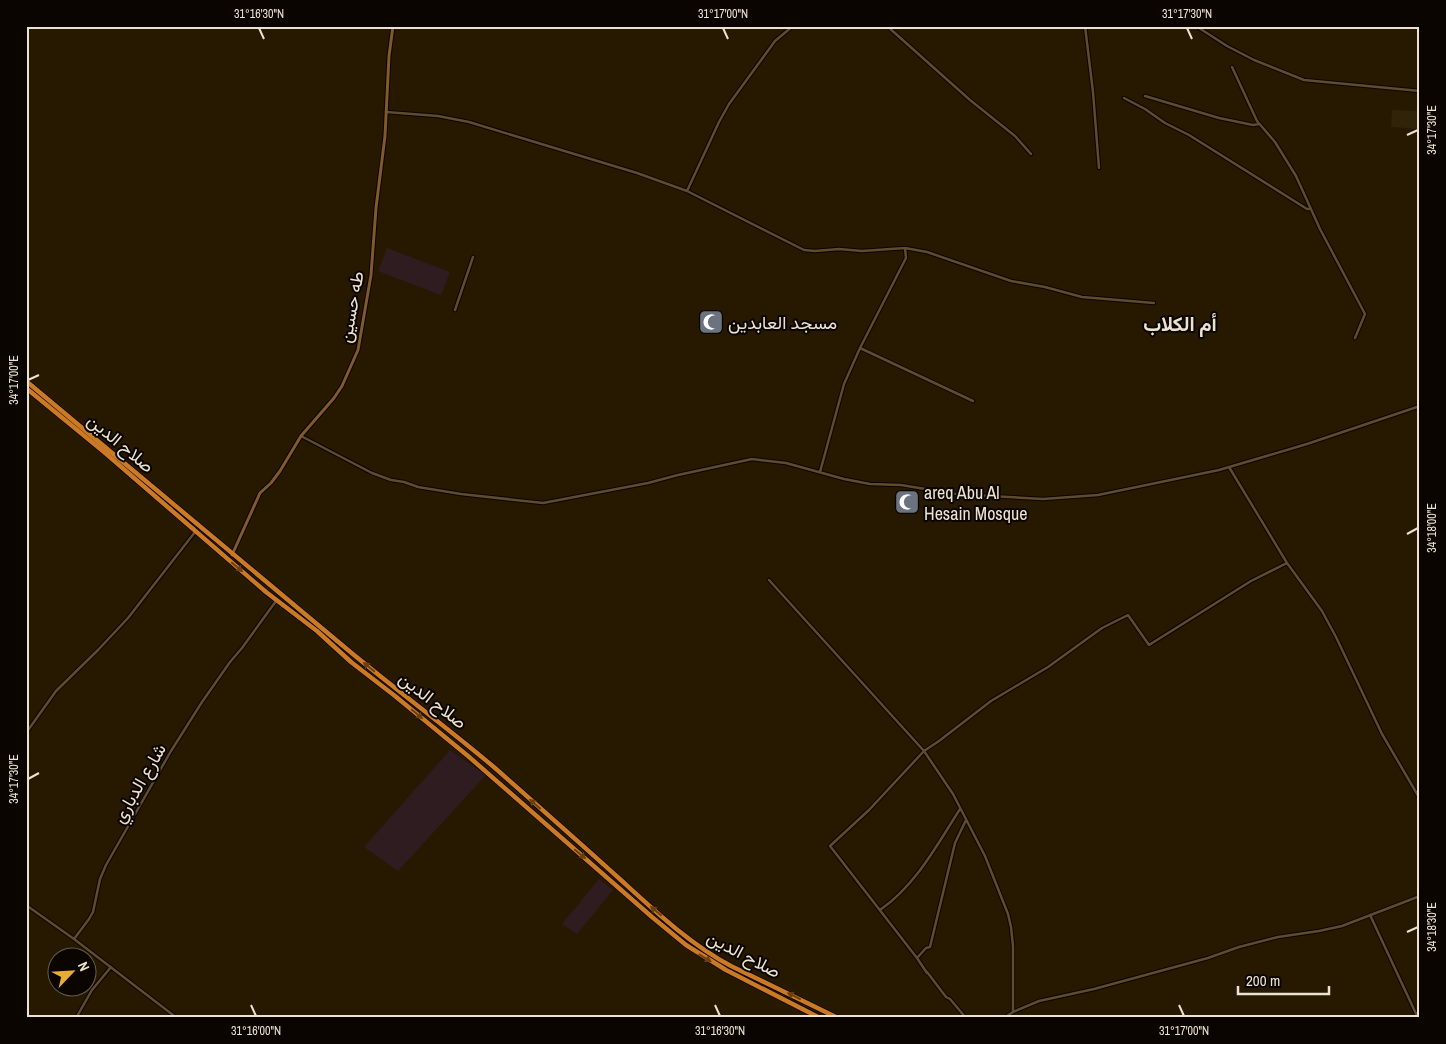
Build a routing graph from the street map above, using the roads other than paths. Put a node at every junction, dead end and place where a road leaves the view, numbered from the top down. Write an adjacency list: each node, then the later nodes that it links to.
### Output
1 (393, 26): 10 (street, طه حسين)
2 (793, 26): 14 (street)
3 (887, 26): 12 (street)
4 (1085, 26): 13 (street)
5 (1196, 26): 7 (street)
6 (1232, 67): 11 (street)
7 (1420, 91)
8 (1145, 96): 11 (street)
9 (1124, 98): 15 (street)
10 (386, 112): 14 (street); 26 (street, طه حسين)
11 (1259, 124): 15 (street)
12 (1031, 154)
13 (1099, 168)
14 (687, 191): 16 (street)
15 (1311, 209): 20 (street)
16 (905, 248): 18 (street); 21 (street)
17 (473, 257): 19 (street)
18 (1154, 304)
19 (454, 310)
20 (1355, 338)
21 (860, 348): 24 (street); 28 (street)
22 (26, 381): 29 (highway, صلاح الدين)
23 (26, 388): 29 (highway, صلاح الدين)
24 (973, 401)
25 (1420, 406): 27 (street)
26 (301, 436): 28 (street); 31 (street, طه حسين)
27 (1229, 467): 28 (street); 32 (street)
28 (820, 472)
29 (154, 492): 30 (highway, صلاح الدين); 31 (highway, صلاح الدين)
30 (196, 531): 34 (highway, صلاح الدين, one-way to 34); 37 (street)
31 (232, 555): 35 (highway, صلاح الدين)
32 (1287, 563): 38 (street); 39 (street)
33 (769, 580): 38 (street)
34 (277, 600): 36 (highway, صلاح الدين); 46 (street, شارع الدباري)
35 (347, 649): 36 (highway); 53 (highway, صلاح الدين, one-way to 35)
36 (342, 654): 52 (highway, صلاح الدين, one-way to 52)
37 (26, 733)
38 (924, 751): 40 (street); 44 (street)
39 (1420, 799)
40 (960, 809): 41 (street); 44 (street)
41 (966, 820): 47 (street); 49 (street)
42 (1420, 896): 45 (street)
43 (26, 905): 46 (street)
44 (880, 910): 47 (street)
45 (1370, 915): 49 (street); 56 (street)
46 (74, 938): 48 (street)
47 (917, 958): 54 (street)
48 (111, 967): 50 (street); 51 (street)
49 (1014, 1012): 55 (street)
50 (76, 1018)
51 (174, 1018)
52 (820, 1018)
53 (838, 1018)
54 (966, 1018)
55 (1004, 1018)
56 (1418, 1018)

